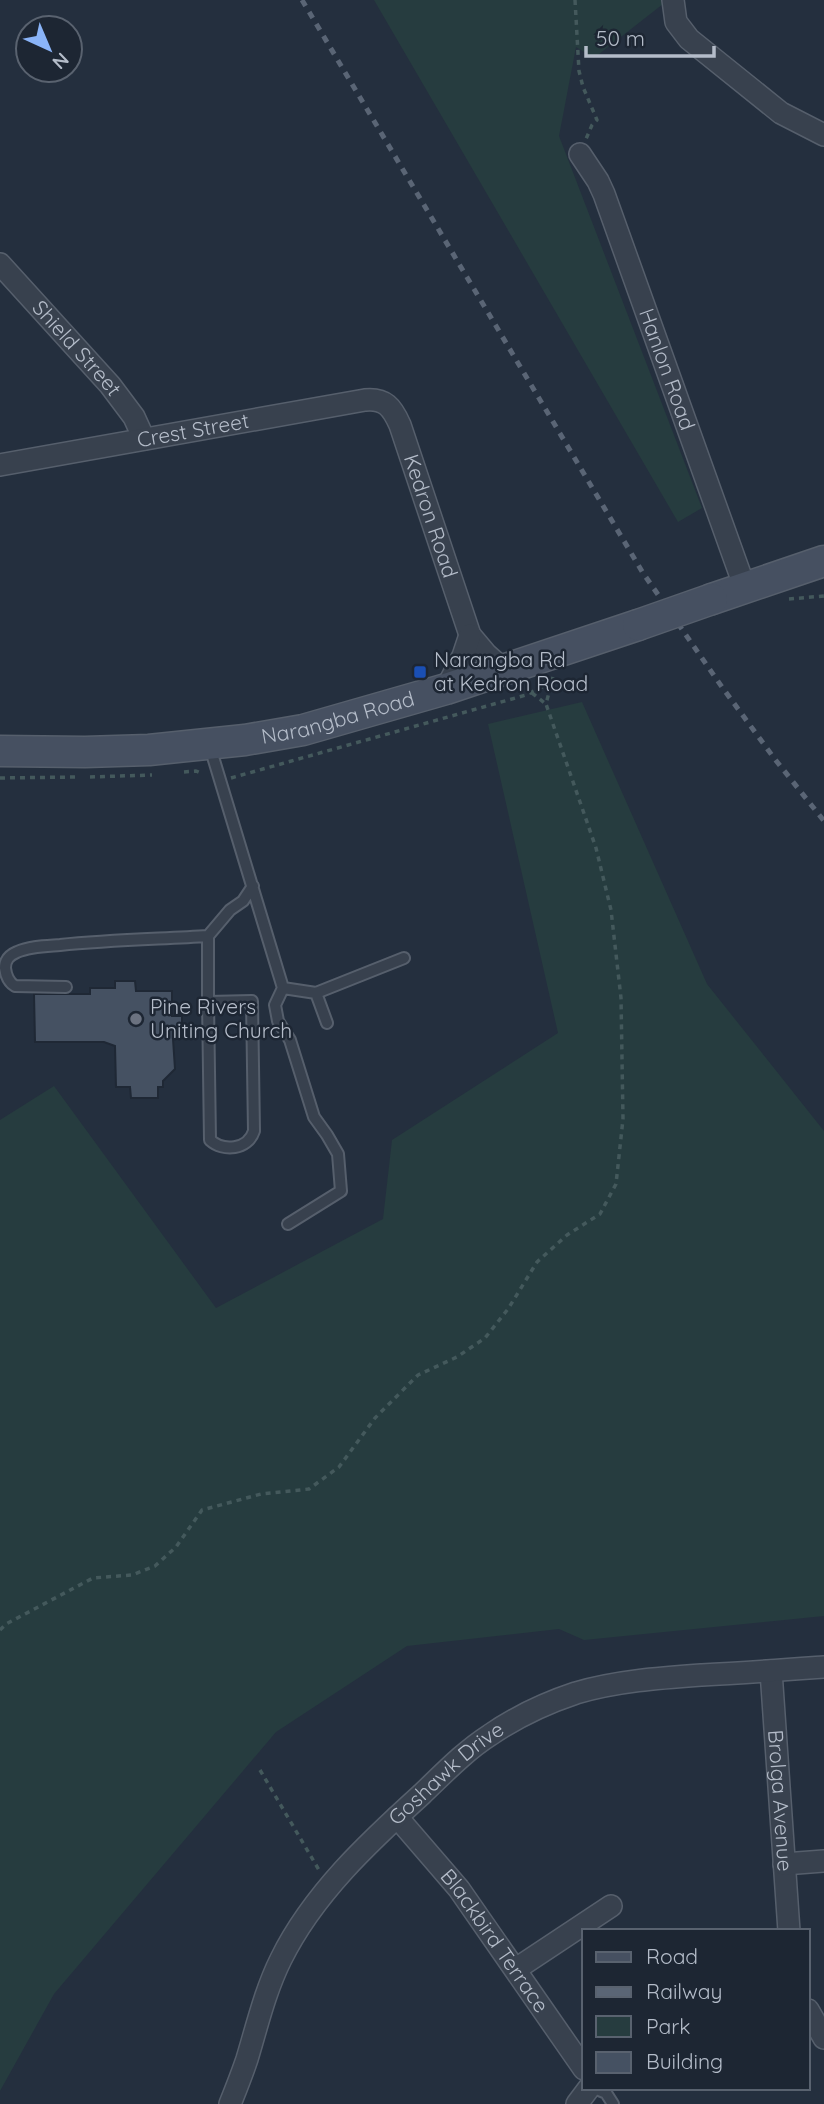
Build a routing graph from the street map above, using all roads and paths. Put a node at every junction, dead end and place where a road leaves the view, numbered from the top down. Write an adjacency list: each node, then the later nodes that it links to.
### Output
1 (575, 0): 4 (path)
2 (673, 0): 3 (street)
3 (824, 135)
4 (579, 154): 10 (street, Hanlon Road)
5 (0, 264): 7 (street, Shield Street)
6 (386, 403): 7 (street, Crest Street); 11 (street, Kedron Road)
7 (144, 439): 8 (street, Crest Street)
8 (0, 465)
9 (824, 561): 10 (main road, Narangba Road)
10 (745, 588): 12 (main road, Narangba Road, bridge)
11 (470, 635): 12 (street, Kedron Road); 13 (street)
12 (504, 670): 13 (main road, Narangba Road)
13 (446, 689): 16 (main road, Narangba Road)
14 (532, 693): 15 (path); 15 (path); 18 (path)
15 (546, 704): 28 (path)
16 (210, 744): 17 (main road, Narangba Road); 19 (lane)
17 (0, 751)
18 (237, 776)
19 (253, 886): 20 (lane); 23 (lane)
20 (208, 936): 22 (lane); 25 (lane)
21 (404, 958): 24 (lane)
22 (66, 987)
23 (283, 988): 24 (lane); 27 (lane)
24 (316, 993): 26 (lane)
25 (208, 1002): 25 (lane)
26 (327, 1023)
27 (288, 1224)
28 (0, 1629)
29 (824, 1667): 30 (street, Goshawk Drive)
30 (771, 1671): 32 (street, Goshawk Drive); 34 (street, Brolga Avenue)
31 (260, 1770): 35 (path)
32 (397, 1817): 35 (street, Goshawk Drive); 38 (street, Blackbird Terrace)
33 (824, 1861): 34 (street)
34 (784, 1864): 37 (street, Brolga Avenue)
35 (330, 1886): 43 (street, Goshawk Drive)
36 (611, 1906): 38 (street)
37 (789, 1929)
38 (516, 1969): 41 (street, Blackbird Terrace)
39 (810, 2014): 40 (street)
40 (824, 2038)
41 (582, 2066)
42 (598, 2090): 44 (lane)
43 (230, 2104)
44 (613, 2104)

